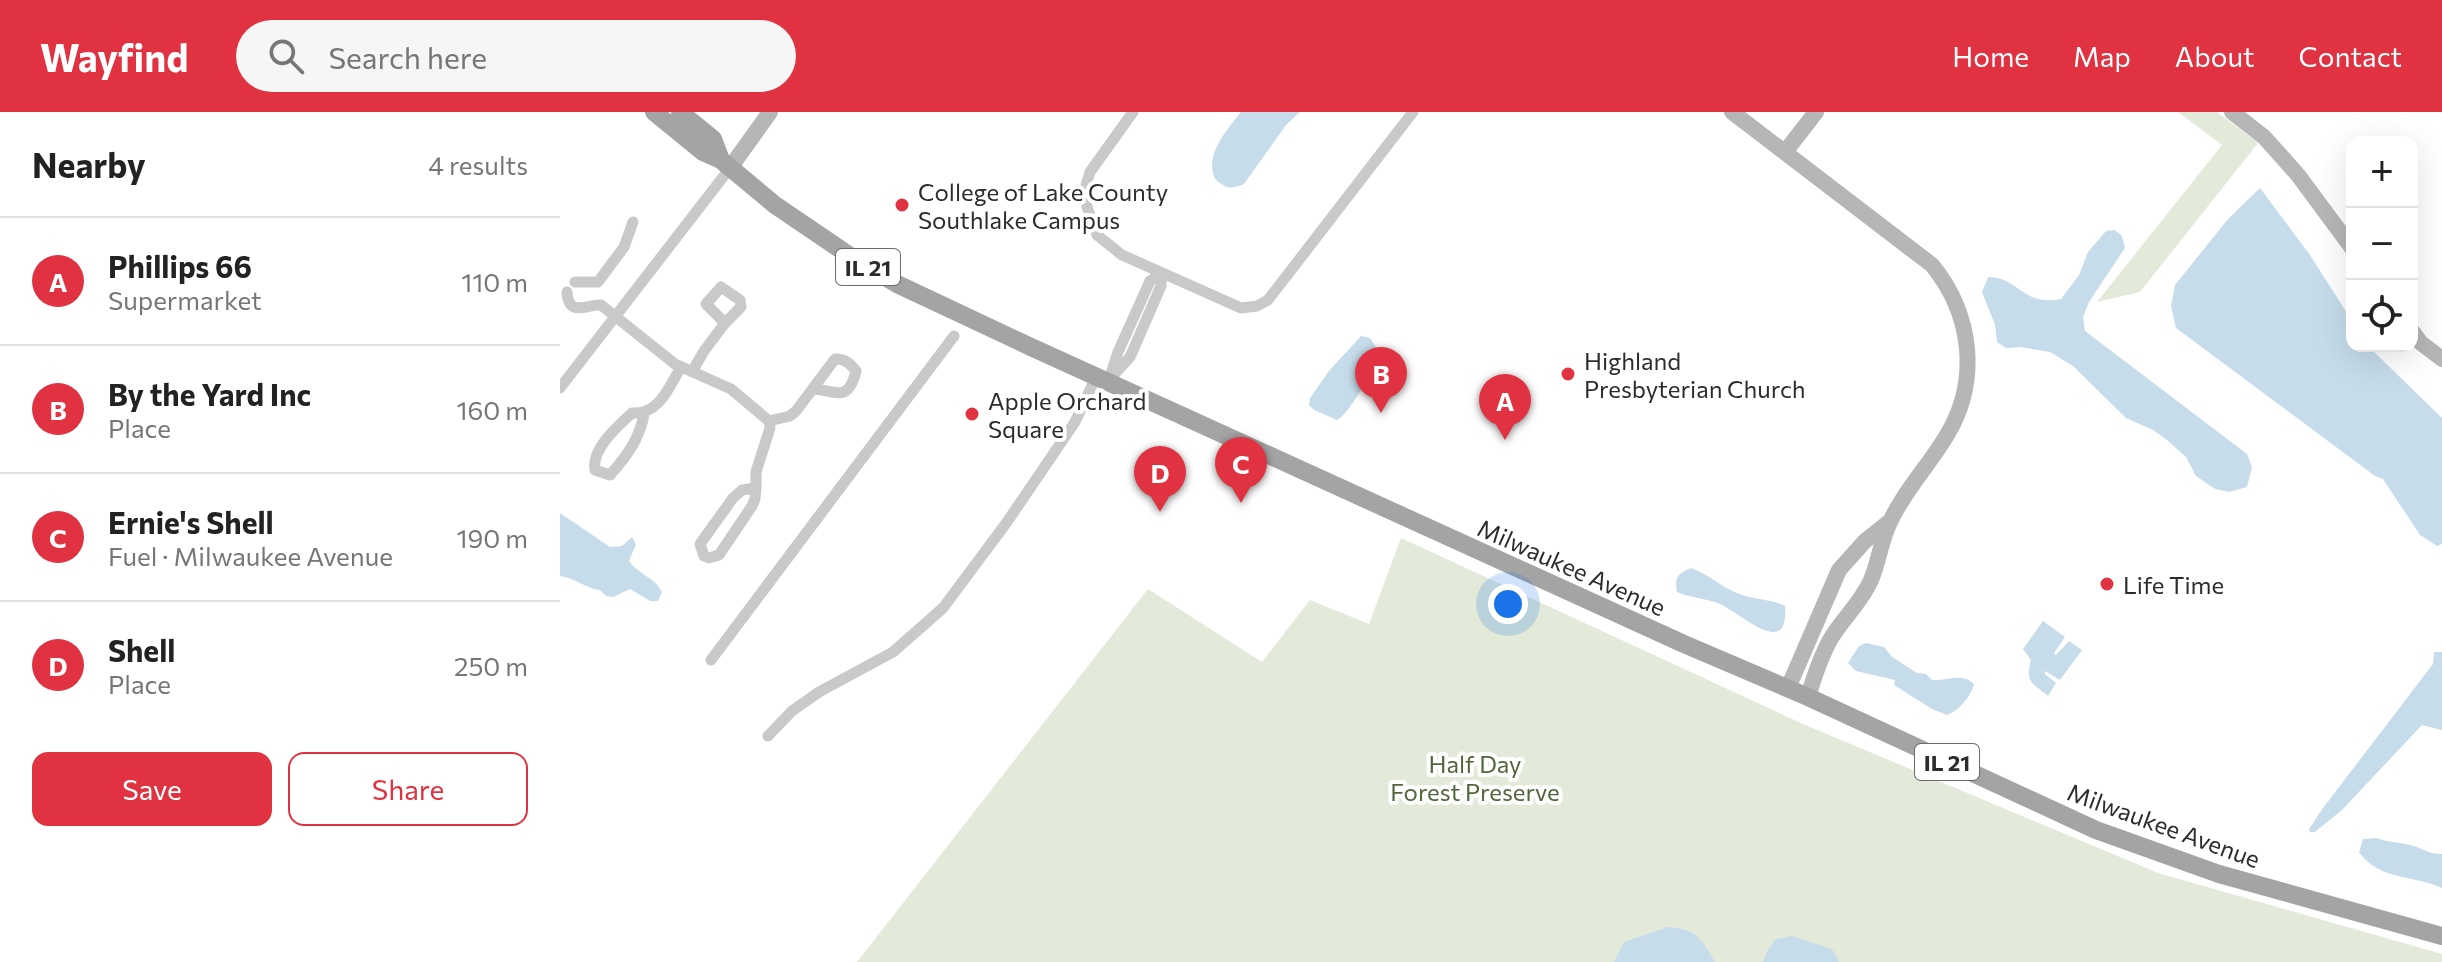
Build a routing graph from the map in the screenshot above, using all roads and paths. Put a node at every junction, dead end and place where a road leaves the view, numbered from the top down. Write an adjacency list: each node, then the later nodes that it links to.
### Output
1 (654, 112): 10 (main road, Milwaukee Avenue / IL 21)
2 (680, 112): 10 (main road, Milwaukee Avenue / IL 21)
3 (770, 112): 10 (street)
4 (1133, 112): 13 (street)
5 (1413, 112): 13 (street)
6 (1732, 112): 9 (street)
7 (1816, 112): 9 (street)
8 (2232, 112): 12 (street)
9 (1785, 152): 28 (street)
10 (725, 164): 16 (street); 22 (main road, Milwaukee Avenue / IL 21)
11 (633, 222): 14 (street)
12 (2346, 240)
13 (1161, 274): 22 (street)
14 (598, 282): 15 (street); 15 (street)
15 (601, 305): 16 (street)
16 (615, 317): 21 (street); 23 (street)
17 (725, 323): 21 (street)
18 (954, 336): 29 (street)
19 (2418, 339): 20 (street)
20 (2442, 359)
21 (687, 370): 25 (street); 26 (street)
22 (1102, 379): 30 (main road, Milwaukee Avenue / IL 21); 32 (street)
23 (560, 388)
24 (813, 389): 26 (street)
25 (644, 414): 25 (street)
26 (769, 421): 27 (street)
27 (756, 488): 27 (street)
28 (1890, 520): 30 (street); 31 (street)
29 (711, 660)
30 (1788, 688): 31 (main road, Milwaukee Avenue / IL 21)
31 (1808, 697): 33 (main road, Milwaukee Avenue / IL 21)
32 (768, 736)
33 (2442, 936)

